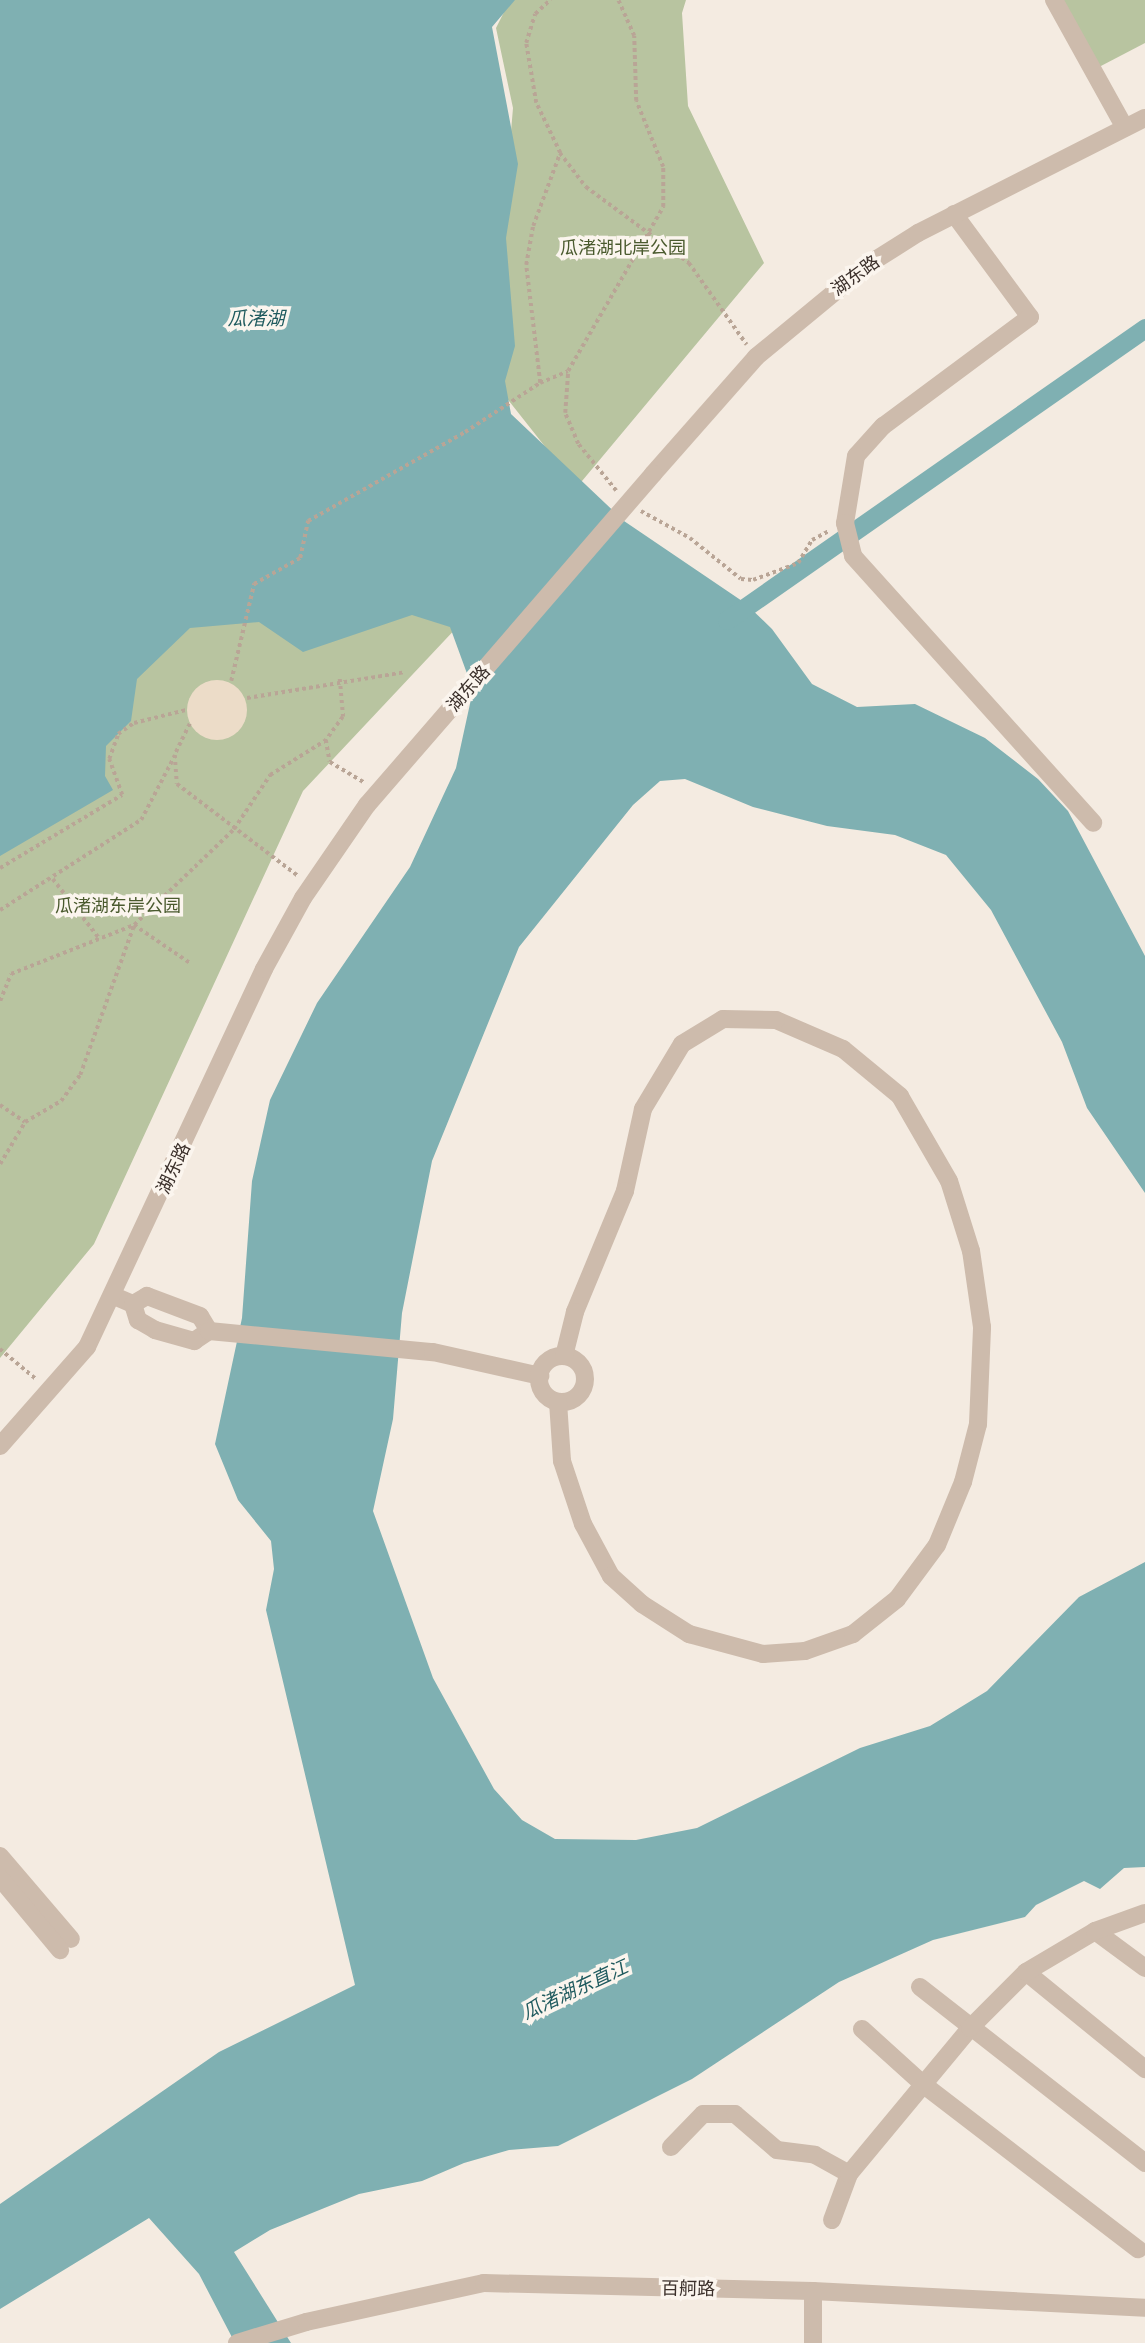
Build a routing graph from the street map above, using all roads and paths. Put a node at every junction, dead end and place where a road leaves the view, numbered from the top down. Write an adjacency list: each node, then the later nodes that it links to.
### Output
1 (550, 0): 6 (path)
2 (618, 0): 8 (path)
3 (1054, 0): 5 (street)
4 (1145, 118): 5 (street, 湖东路)
5 (1125, 128): 7 (street, 湖东路)
6 (560, 153): 8 (path); 11 (path)
7 (954, 214): 9 (street, 湖东路); 14 (street)
8 (653, 232): 9 (path); 10 (path)
9 (757, 357): 23 (street, 湖东路, bridge)
10 (568, 371): 11 (path); 12 (path)
11 (540, 383): 17 (path)
12 (624, 498)
13 (634, 506): 14 (path)
14 (845, 523): 24 (street)
15 (405, 672): 16 (path)
16 (340, 679): 18 (path); 21 (path)
17 (231, 681)
18 (247, 698)
19 (186, 710): 26 (path)
20 (190, 724): 22 (path)
21 (326, 740): 23 (path); 25 (path)
22 (175, 755): 25 (path); 27 (path)
23 (379, 791): 28 (street, 湖东路)
24 (1093, 823)
25 (234, 829): 28 (path); 30 (path)
26 (0, 868)
27 (53, 879): 29 (path); 31 (path)
28 (312, 886): 37 (street, 湖东路)
29 (0, 909)
30 (134, 925): 31 (path); 32 (path); 35 (path)
31 (99, 939): 33 (path)
32 (190, 963)
33 (0, 1001)
34 (0, 1105): 35 (path)
35 (25, 1122): 36 (path)
36 (0, 1164)
37 (114, 1296): 38 (street); 43 (street, 湖东路)
38 (133, 1304): 39 (street); 39 (street)
39 (209, 1331): 42 (street)
40 (0, 1349): 43 (path)
41 (564, 1356): 42 (street); 44 (street); 44 (street)
42 (540, 1376): 44 (street)
43 (51, 1391): 45 (street, 湖东路)
44 (558, 1402)
45 (0, 1446)
46 (0, 1856): 47 (street)
47 (0, 1878)
48 (1145, 1913): 49 (street)
49 (1095, 1931): 50 (street); 51 (street)
50 (1145, 1968)
51 (1026, 1972): 53 (street); 55 (street)
52 (920, 1987): 53 (street)
53 (970, 2028): 56 (street); 58 (street)
54 (862, 2029): 56 (street)
55 (1145, 2069)
56 (924, 2085): 59 (street); 61 (street)
57 (671, 2147): 59 (street)
58 (1145, 2163)
59 (849, 2174): 60 (street)
60 (832, 2220)
61 (1138, 2249)
62 (813, 2291): 63 (street, 百舸路); 64 (street, 百舸路); 65 (street)
63 (1145, 2308)
64 (237, 2343)
65 (813, 2343)

